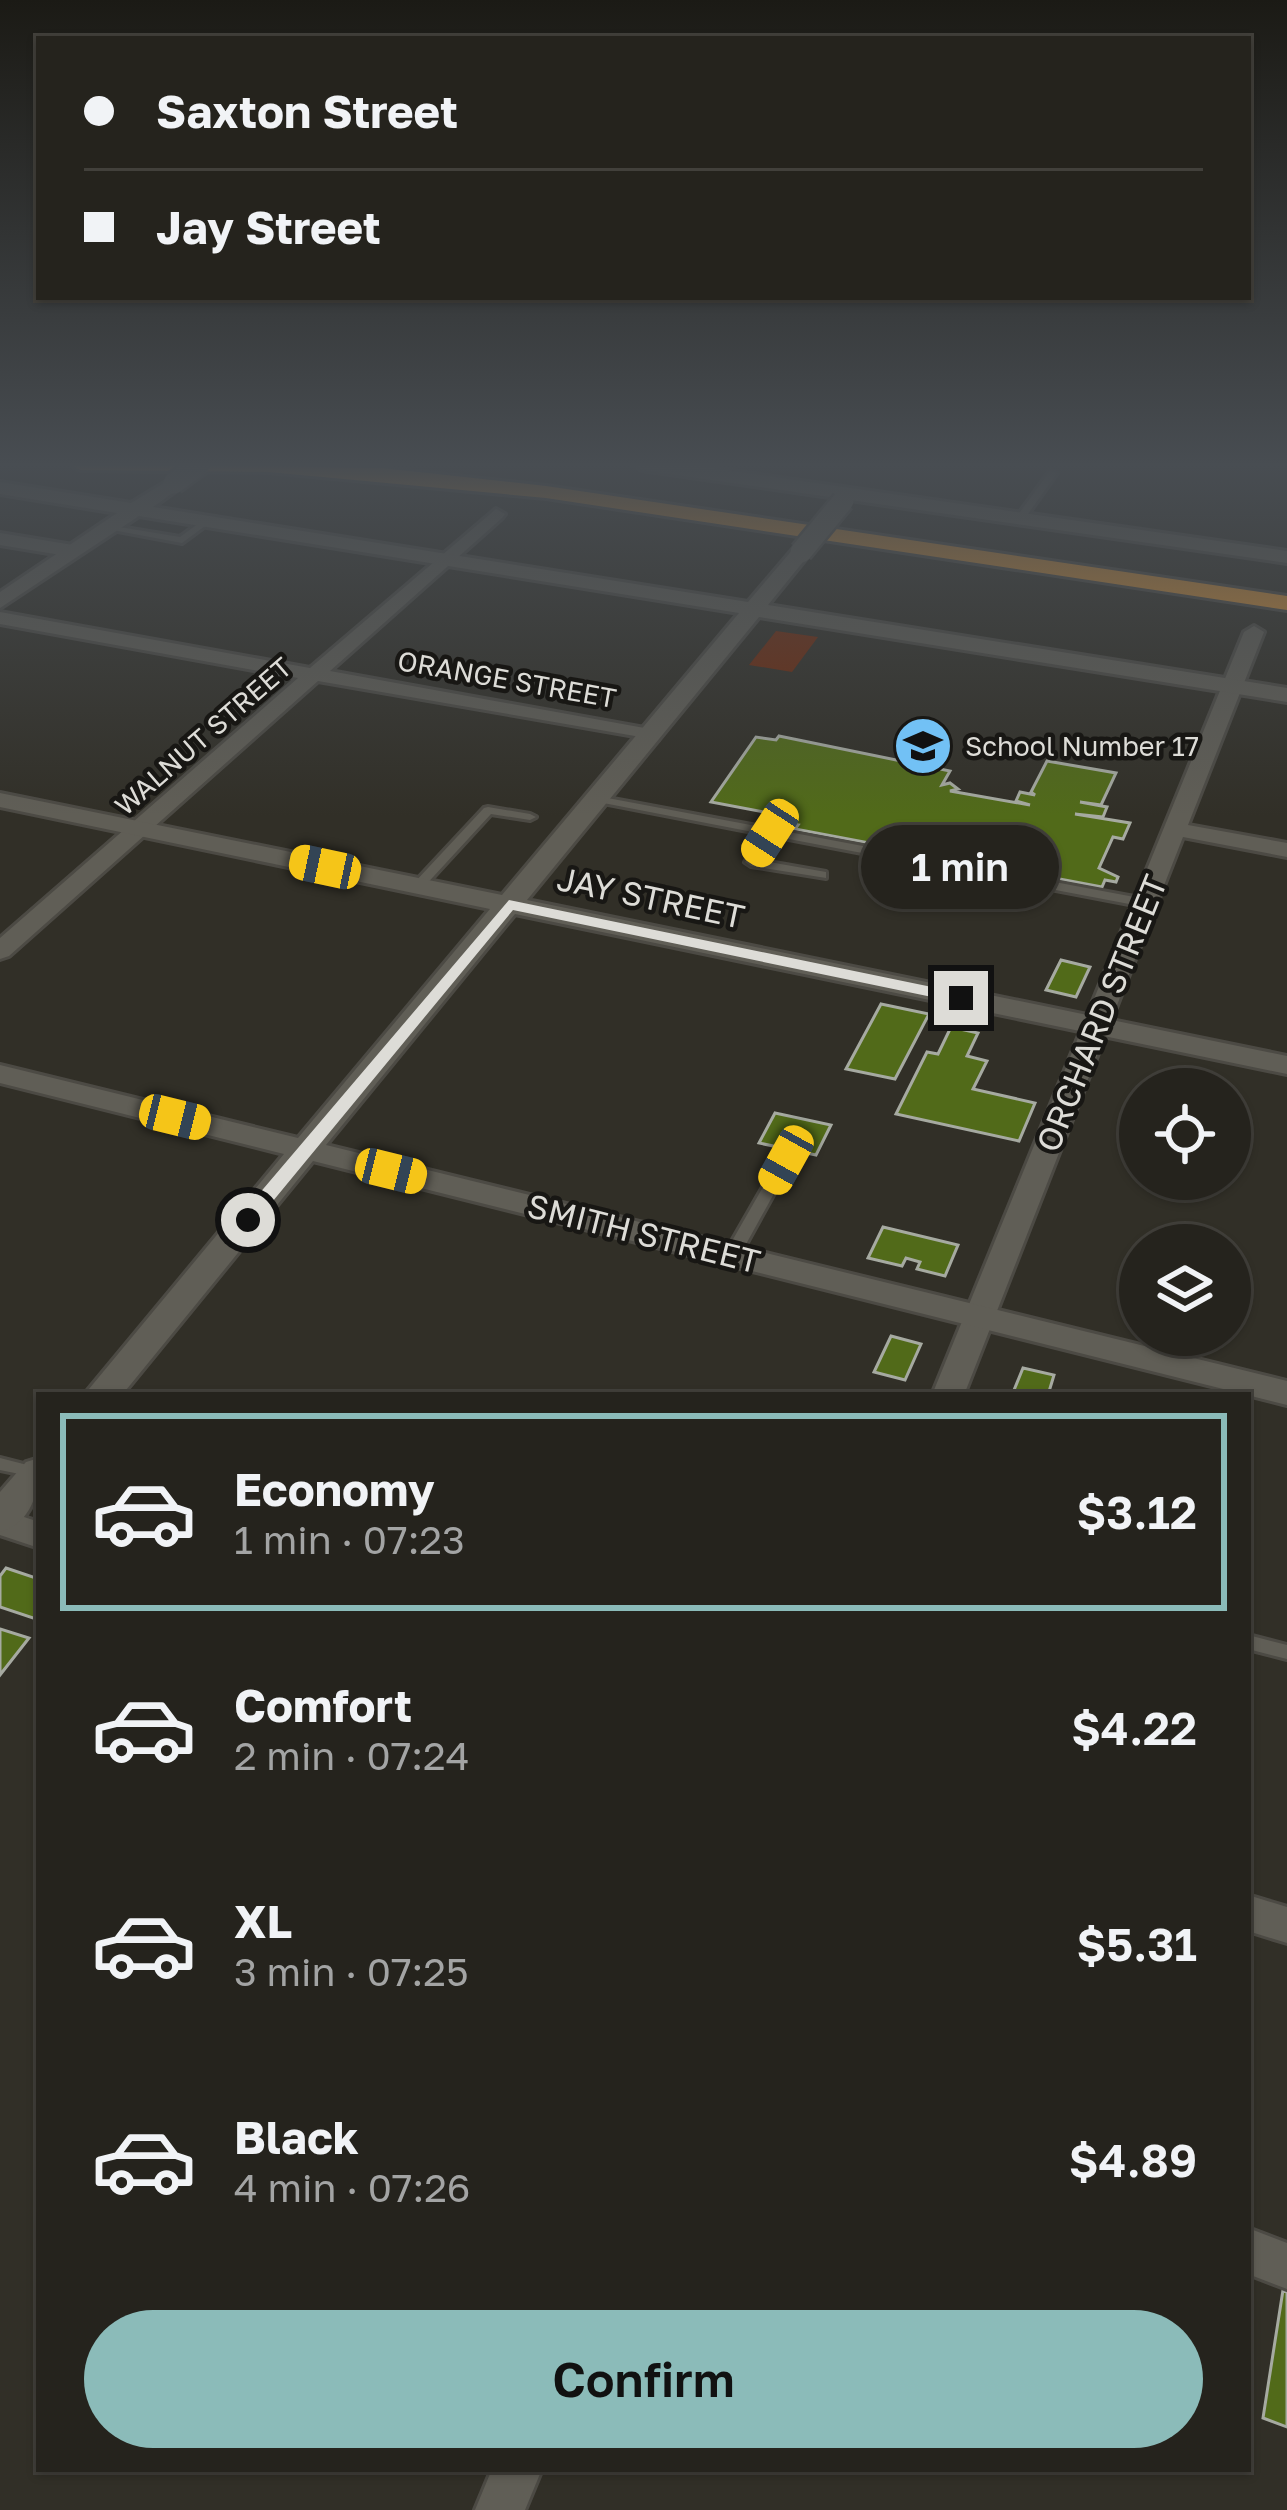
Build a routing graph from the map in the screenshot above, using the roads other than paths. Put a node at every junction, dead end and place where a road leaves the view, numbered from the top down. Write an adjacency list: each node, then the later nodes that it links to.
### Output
1 (30, 581): 6 (street)
2 (420, 581): 11 (street, WALNUT STREET)
3 (578, 581): 8 (street)
4 (777, 581): 8 (street, bridge)
5 (1141, 581): 7 (highway)
6 (0, 602)
7 (1287, 603)
8 (754, 609): 12 (street); 14 (street)
9 (0, 618): 11 (street, ORANGE STREET)
10 (1254, 632): 12 (street, ORCHARD STREET)
11 (314, 674): 14 (street, ORANGE STREET); 18 (street, WALNUT STREET)
12 (1232, 686): 13 (street); 19 (street, ORCHARD STREET)
13 (1287, 694)
14 (650, 735): 15 (street)
15 (596, 799): 20 (lane); 25 (street)
16 (0, 800): 18 (street, JAY STREET)
17 (530, 817): 23 (lane)
18 (140, 828): 23 (street, JAY STREET); 26 (street, WALNUT STREET)
19 (1175, 829): 21 (street); 24 (street, ORCHARD STREET)
20 (770, 833): 22 (lane); 24 (lane)
21 (1287, 850)
22 (822, 875)
23 (418, 886): 25 (street, JAY STREET)
24 (1145, 903): 27 (street, ORCHARD STREET)
25 (509, 904): 27 (street, JAY STREET); 30 (street)
26 (0, 951)
27 (1096, 1026): 28 (street, JAY STREET); 33 (street, ORCHARD STREET)
28 (1287, 1065)
29 (0, 1074): 30 (street, SMITH STREET)
30 (306, 1149): 32 (street, SMITH STREET); 34 (street)
31 (786, 1160): 32 (lane)
32 (732, 1255): 33 (street, SMITH STREET)
33 (980, 1316): 35 (street, ORCHARD STREET); 36 (street, SMITH STREET)
34 (104, 1392)
35 (949, 1392)
36 (1287, 1393)
37 (0, 1464): 38 (lane)
38 (36, 1472)
39 (36, 1475): 40 (street)
40 (0, 1520): 41 (street)
41 (36, 1533)
42 (1251, 1643): 43 (lane)
43 (1287, 1652)
44 (1251, 1914): 45 (street)
45 (1287, 1925)
46 (1251, 2252): 47 (street)
47 (1287, 2266)
48 (516, 2472): 49 (street)
49 (500, 2510)

